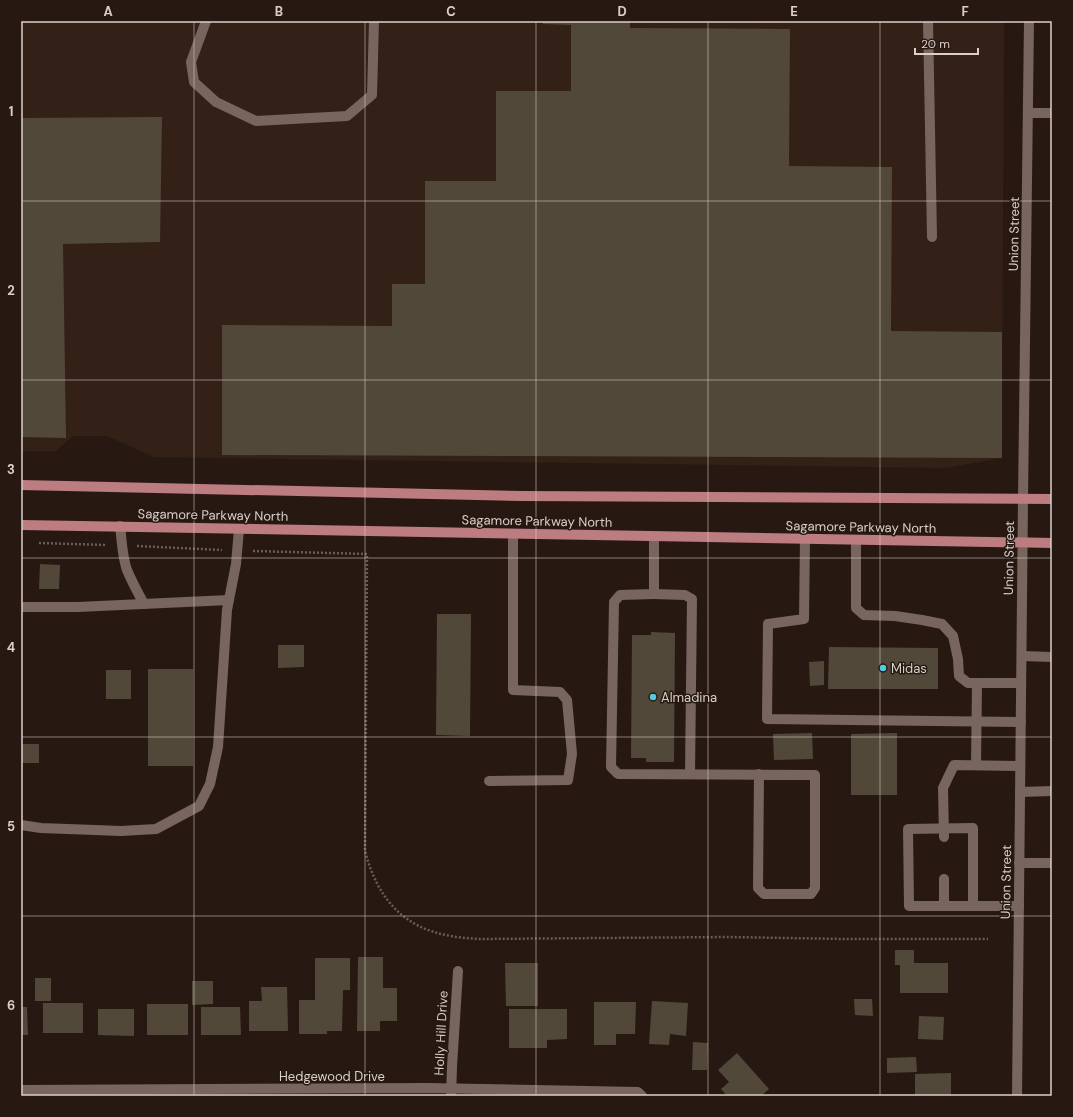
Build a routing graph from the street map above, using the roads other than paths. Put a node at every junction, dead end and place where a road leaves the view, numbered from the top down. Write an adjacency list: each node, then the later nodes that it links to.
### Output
1 (206, 21): 2 (main road)
2 (374, 21)
3 (928, 21): 7 (main road)
4 (1029, 21): 5 (main road, Union Street)
5 (1028, 113): 6 (main road); 9 (main road, Union Street)
6 (1052, 113)
7 (932, 237)
8 (21, 485): 9 (main road, Sagamore Parkway North)
9 (1023, 499): 10 (main road, Sagamore Parkway North); 18 (main road, Union Street)
10 (1052, 499)
11 (21, 525): 12 (main road, Sagamore Parkway North)
12 (120, 526): 13 (main road, Sagamore Parkway North); 22 (main road)
13 (239, 529): 14 (main road, Sagamore Parkway North); 21 (main road)
14 (513, 534): 15 (main road, Sagamore Parkway North); 34 (main road)
15 (654, 536): 16 (main road, Sagamore Parkway North); 20 (main road)
16 (805, 539): 17 (main road, Sagamore Parkway North); 28 (main road)
17 (856, 540): 18 (main road, Sagamore Parkway North); 26 (main road)
18 (1022, 543): 19 (main road, Sagamore Parkway North); 24 (main road, Union Street)
19 (1052, 543)
20 (654, 594): 32 (main road); 32 (main road)
21 (229, 600): 22 (main road); 37 (main road)
22 (144, 604): 23 (main road)
23 (21, 607)
24 (1022, 656): 25 (main road); 27 (main road, Union Street)
25 (1052, 657)
26 (977, 683): 27 (main road); 28 (main road)
27 (1021, 683): 29 (main road, Union Street)
28 (977, 721): 29 (main road); 30 (main road)
29 (1021, 722): 31 (main road, Union Street)
30 (976, 765): 31 (main road); 38 (main road)
31 (1020, 766): 36 (main road, Union Street)
32 (690, 774): 33 (main road)
33 (759, 774): 33 (main road)
34 (489, 781)
35 (1052, 791): 36 (main road)
36 (1020, 792): 39 (main road, Union Street)
37 (21, 825)
38 (944, 833): 42 (main road); 43 (main road)
39 (1019, 863): 40 (main road); 44 (main road, Union Street)
40 (1052, 863)
41 (944, 878): 42 (main road)
42 (944, 906): 43 (main road)
43 (973, 906): 44 (main road)
44 (1019, 906): 50 (main road, Union Street)
45 (458, 972): 47 (main road, Holly Hill Drive)
46 (21, 1090): 48 (main road, Hedgewood Drive)
47 (451, 1092): 48 (main road, Hedgewood Drive); 49 (main road, Hedgewood Drive)
48 (189, 1093)
49 (642, 1096)
50 (1017, 1096)

